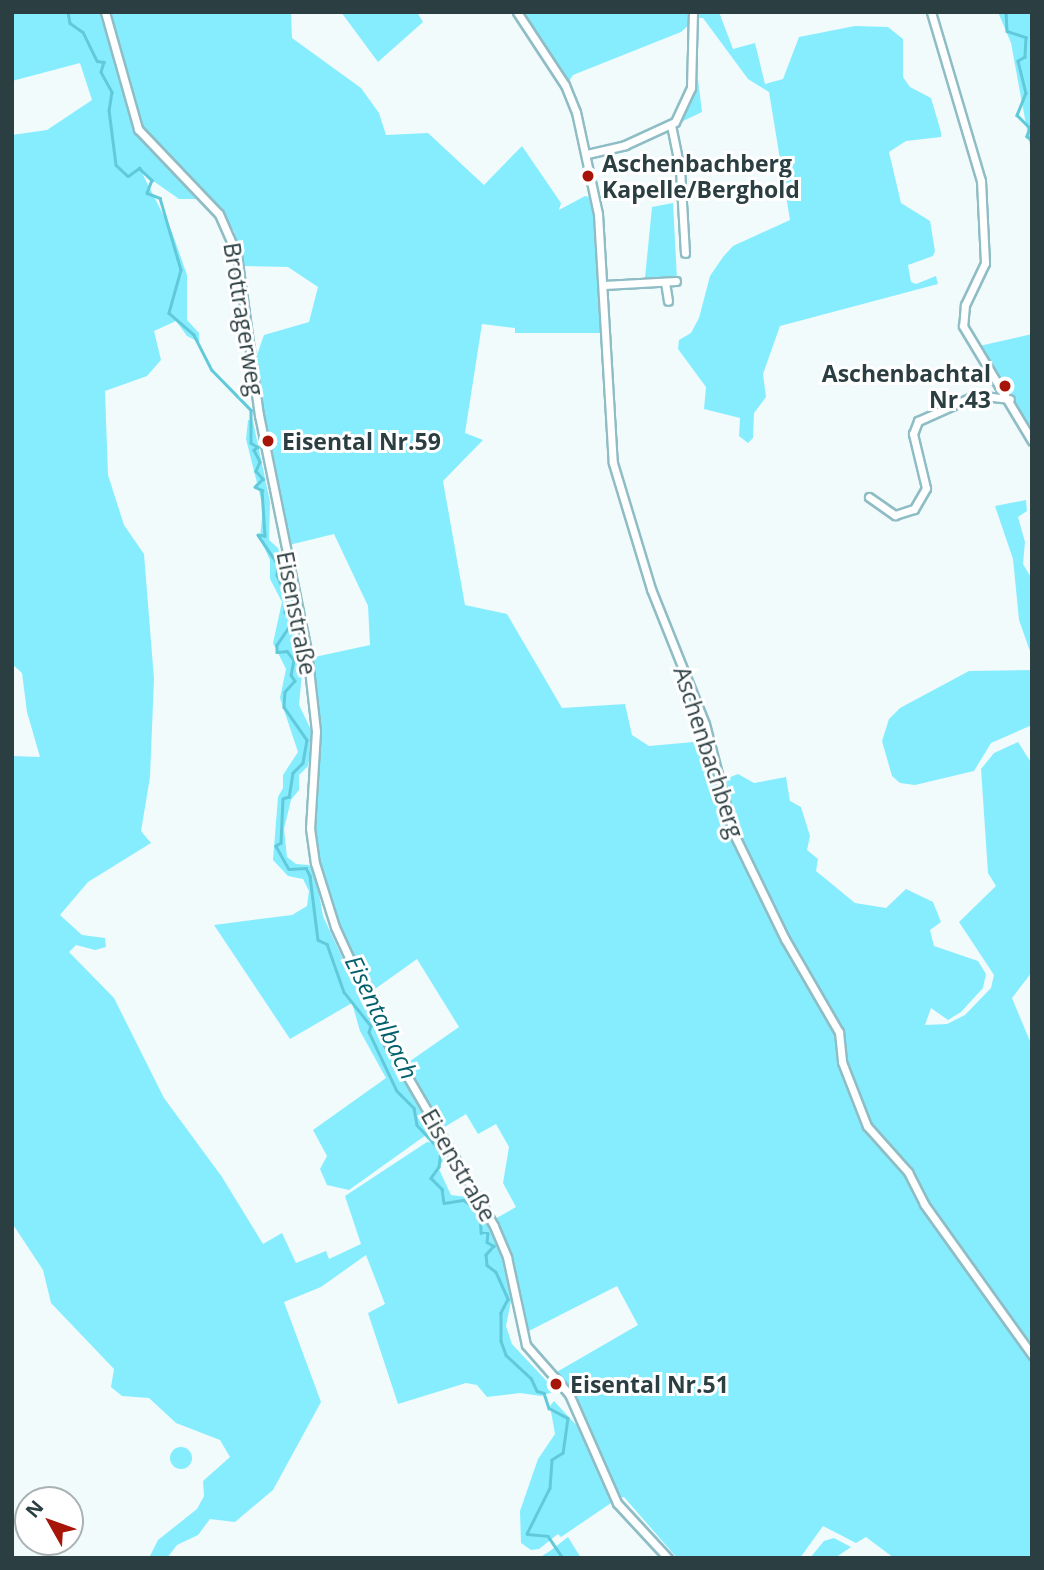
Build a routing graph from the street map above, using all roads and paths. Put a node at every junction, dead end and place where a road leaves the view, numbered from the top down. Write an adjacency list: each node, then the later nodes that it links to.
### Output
1 (105, 12): 13 (street, Brottragerweg)
2 (517, 12): 6 (street, Aschenbachberg)
3 (693, 12): 5 (street)
4 (932, 12): 12 (street)
5 (671, 125): 6 (street); 7 (street)
6 (587, 154): 10 (street, Aschenbachberg)
7 (685, 253)
8 (676, 281): 9 (street)
9 (665, 282): 10 (street); 11 (street)
10 (604, 285): 16 (street, Aschenbachberg)
11 (668, 301)
12 (1010, 399): 14 (street); 15 (street)
13 (259, 415): 17 (street, Eisenstraße)
14 (1032, 441)
15 (869, 497)
16 (1032, 1355)
17 (668, 1558)

